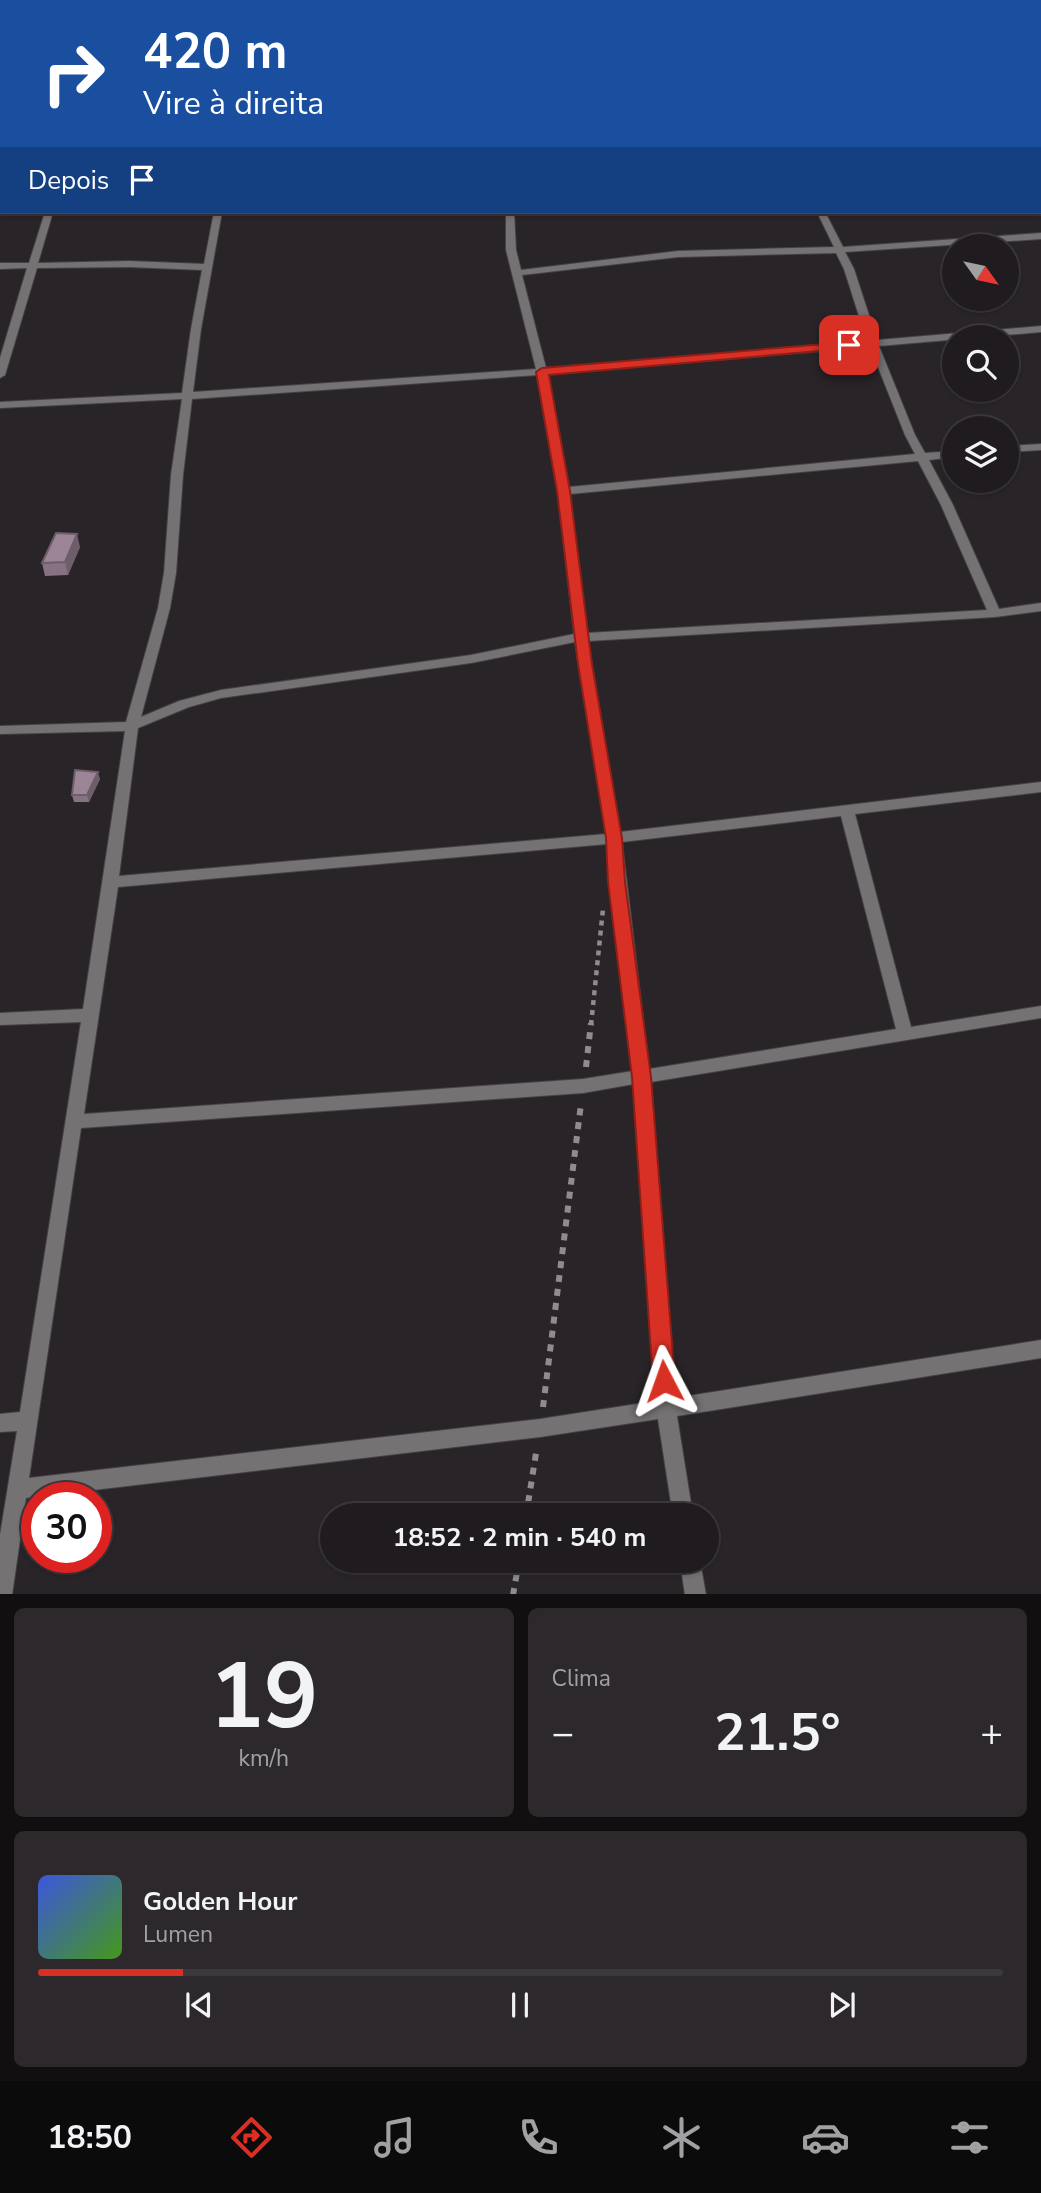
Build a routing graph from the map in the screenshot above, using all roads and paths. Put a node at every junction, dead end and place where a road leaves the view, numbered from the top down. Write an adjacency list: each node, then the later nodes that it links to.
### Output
1 (48, 214): 7 (street)
2 (218, 214): 9 (street)
3 (510, 214): 10 (street)
4 (822, 214): 6 (street)
5 (1041, 236): 6 (street)
6 (839, 250): 10 (street); 12 (street)
7 (32, 265): 8 (street); 9 (street); 14 (street)
8 (0, 266)
9 (208, 267): 15 (street)
10 (517, 273): 13 (street)
11 (1041, 330): 12 (street)
12 (874, 343): 13 (street); 20 (street)
13 (542, 372): 15 (street); 21 (street)
14 (0, 375)
15 (188, 398): 16 (street); 25 (street)
16 (0, 405)
17 (1041, 447): 18 (street)
18 (1019, 448)
19 (942, 455): 20 (street)
20 (923, 457): 21 (street); 23 (street)
21 (564, 491): 24 (street)
22 (1041, 607): 23 (street)
23 (995, 613): 24 (street)
24 (581, 637): 25 (street); 29 (street)
25 (132, 726): 26 (street); 30 (street)
26 (0, 730)
27 (1041, 787): 28 (street)
28 (847, 811): 29 (street); 35 (street)
29 (614, 838): 30 (street); 31 (street)
30 (111, 882): 33 (street)
31 (616, 882): 36 (street); 37 (path)
32 (1041, 1012): 35 (street)
33 (91, 1015): 34 (street); 38 (street)
34 (0, 1019)
35 (905, 1034): 36 (street)
36 (642, 1077): 37 (street); 40 (street)
37 (583, 1086): 38 (street); 43 (path)
38 (74, 1122): 41 (street)
39 (1041, 1349): 40 (street)
40 (666, 1408): 43 (street); 46 (street)
41 (28, 1420): 42 (street); 44 (street)
42 (0, 1423)
43 (540, 1428): 44 (street); 45 (path)
44 (18, 1489): 49 (street)
45 (528, 1503)
46 (681, 1503)
47 (517, 1573): 50 (path)
48 (692, 1573): 51 (street)
49 (1, 1594)
50 (513, 1594)
51 (696, 1594)

